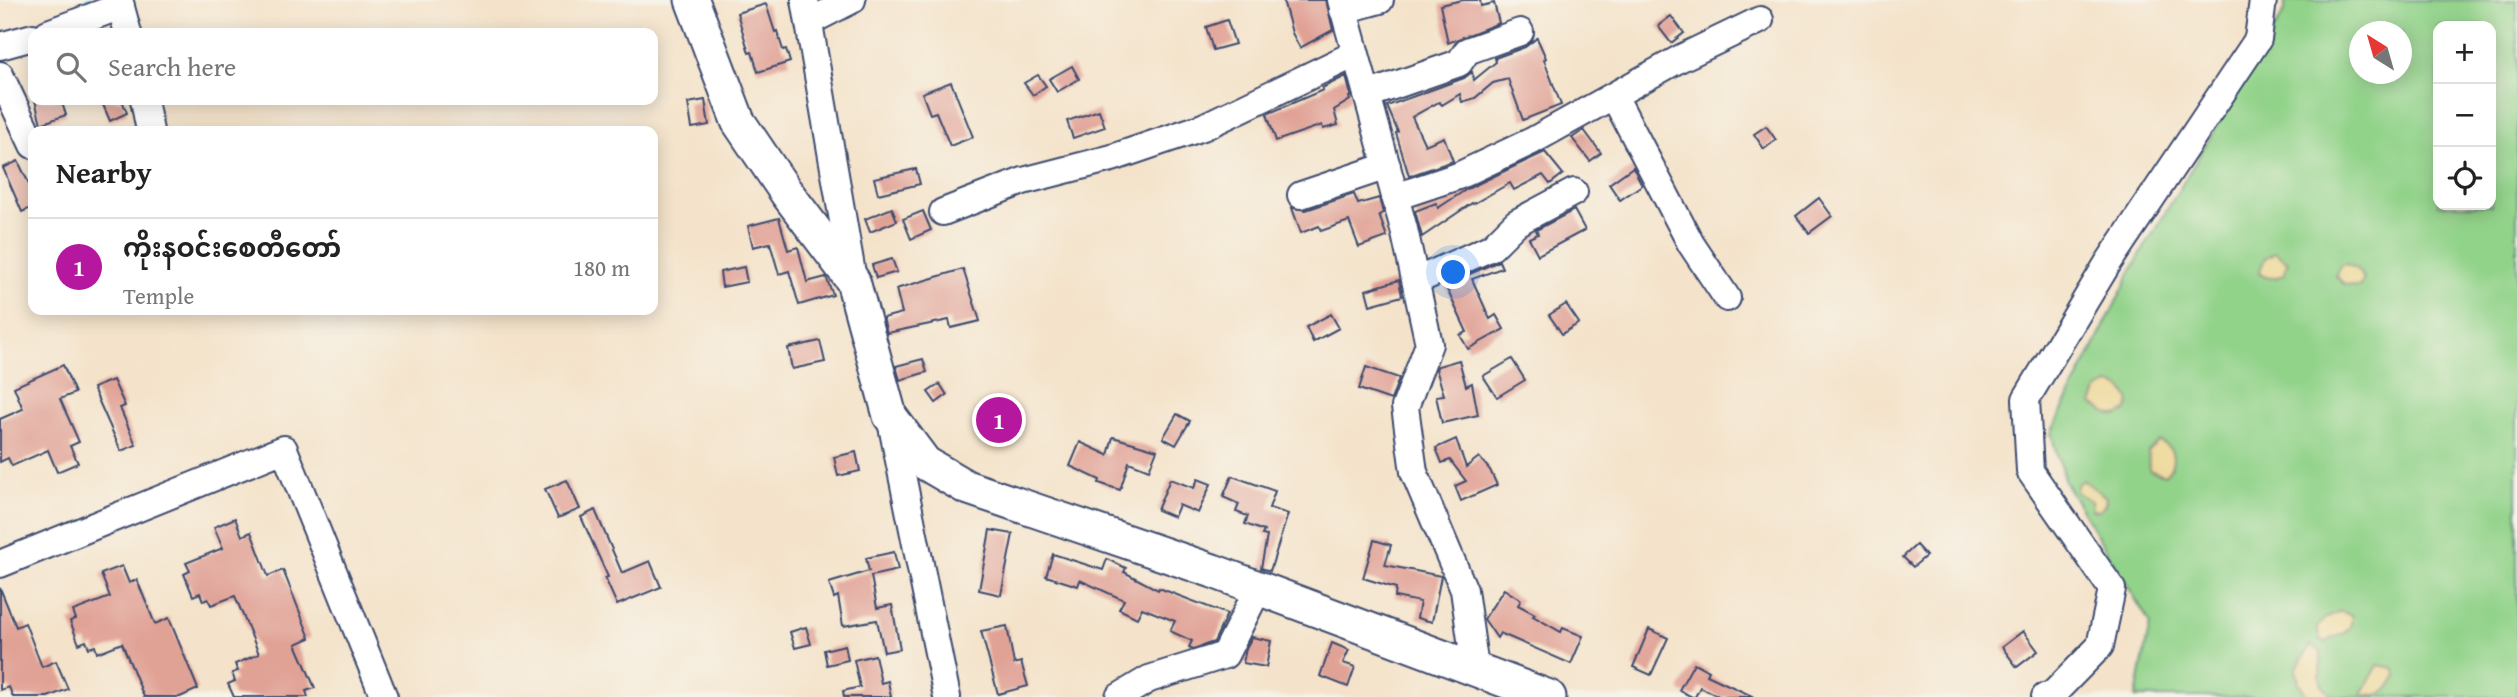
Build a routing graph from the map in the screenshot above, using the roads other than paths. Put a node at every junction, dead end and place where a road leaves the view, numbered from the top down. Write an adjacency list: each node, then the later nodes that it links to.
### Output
1 (692, 0): 26 (main road)
2 (852, 0): 7 (street)
3 (1381, 0): 6 (street)
4 (2263, 0): 37 (street)
5 (120, 3): 9 (street); 10 (street)
6 (1342, 5): 14 (street)
7 (807, 11): 26 (street)
8 (1760, 20): 17 (street)
9 (60, 28)
10 (127, 28)
11 (1520, 32): 16 (street)
12 (28, 38): 13 (street)
13 (0, 46)
14 (1355, 54): 16 (street); 25 (street)
15 (0, 75): 20 (street)
16 (1367, 95): 21 (street)
17 (1614, 96): 24 (street); 28 (street)
18 (145, 105): 19 (street)
19 (149, 126)
20 (28, 134)
21 (1387, 166): 23 (street); 24 (street)
22 (1574, 192): 27 (street)
23 (1301, 195)
24 (1395, 197): 27 (street)
25 (943, 212)
26 (853, 281): 29 (main road)
27 (1416, 281): 32 (street)
28 (1727, 298)
29 (890, 416): 31 (main road); 34 (street)
30 (0, 564): 33 (street)
31 (1258, 589): 32 (main road); 35 (street)
32 (1475, 668): 36 (main road)
33 (384, 697)
34 (947, 697)
35 (1119, 697)
36 (1549, 697)
37 (2045, 697)

